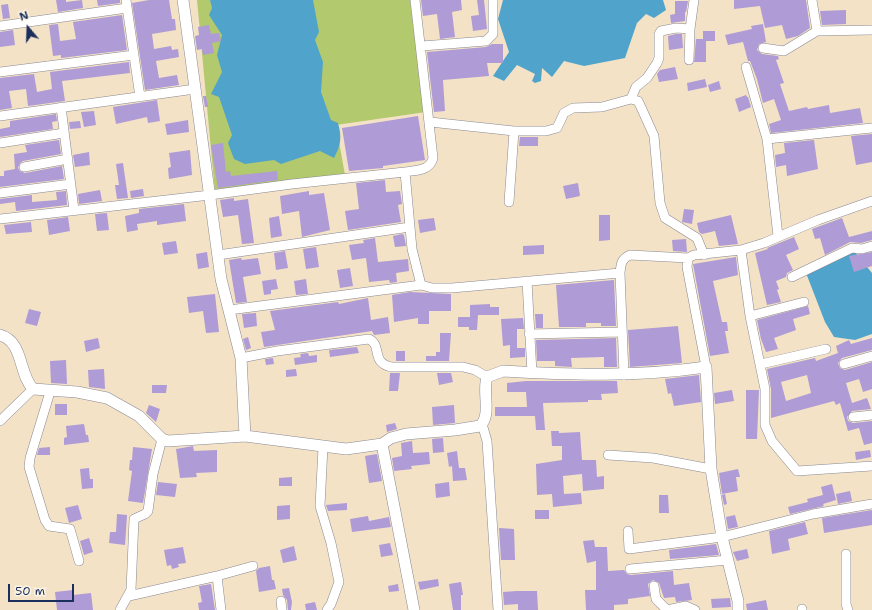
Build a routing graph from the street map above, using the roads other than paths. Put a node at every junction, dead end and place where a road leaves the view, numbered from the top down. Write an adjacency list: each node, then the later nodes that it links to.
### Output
1 (183, 0): 17 (street)
2 (415, 0): 11 (street)
3 (493, 0): 11 (street)
4 (694, 0): 8 (street)
5 (812, 0): 10 (street)
6 (127, 4): 7 (street); 13 (street)
7 (0, 26)
8 (690, 29): 14 (street); 19 (street)
9 (872, 30): 10 (street)
10 (817, 32): 12 (street)
11 (422, 46): 22 (street)
12 (763, 48)
13 (134, 55): 16 (street); 18 (street)
14 (689, 60)
15 (746, 67): 26 (street)
16 (0, 72)
17 (195, 89): 18 (street); 33 (street)
18 (140, 97): 20 (street)
19 (631, 99): 24 (street); 43 (street)
20 (61, 107): 21 (street); 25 (street)
21 (0, 116)
22 (430, 122): 24 (street); 30 (street)
23 (872, 128): 26 (street)
24 (514, 130): 35 (street)
25 (64, 133): 27 (street); 28 (street)
26 (767, 140): 39 (street)
27 (0, 143)
28 (68, 159): 29 (street); 31 (street)
29 (24, 168)
30 (405, 172): 33 (street); 38 (street)
31 (71, 184): 32 (street); 36 (street)
32 (0, 193)
33 (210, 195): 36 (street); 42 (street)
34 (872, 201): 39 (street)
35 (509, 202)
36 (74, 210): 37 (street)
37 (0, 219)
38 (410, 227): 42 (street); 48 (street)
39 (778, 236): 41 (street)
40 (872, 246): 46 (street)
41 (741, 250): 43 (street); 51 (street)
42 (218, 255): 50 (street)
43 (704, 255): 44 (street)
44 (688, 258): 45 (street); 60 (street)
45 (620, 273): 47 (street); 52 (street)
46 (792, 277)
47 (527, 281): 48 (street); 54 (street)
48 (421, 285): 50 (street)
49 (804, 302): 51 (street)
50 (228, 310): 57 (street)
51 (750, 316): 58 (street)
52 (621, 332): 54 (street); 62 (street)
53 (0, 334): 64 (street)
54 (529, 334): 61 (street)
55 (826, 349): 58 (street)
56 (872, 356): 59 (street)
57 (240, 358): 63 (street); 70 (street)
58 (761, 364): 75 (street)
59 (844, 364)
60 (706, 367): 62 (street); 76 (street)
61 (532, 373): 62 (street); 63 (street)
62 (624, 375)
63 (487, 377): 69 (street)
64 (33, 389): 65 (street); 68 (street)
65 (50, 392): 71 (street); 82 (street)
66 (872, 414): 67 (street)
67 (853, 417)
68 (0, 420)
69 (482, 424): 72 (street); 93 (street)
70 (245, 436): 71 (street); 73 (street)
71 (162, 439): 87 (street)
72 (382, 444): 73 (street); 92 (street)
73 (323, 447): 91 (street)
74 (608, 455): 76 (street)
75 (872, 466)
76 (711, 469): 79 (street)
77 (872, 504): 79 (street)
78 (628, 531): 79 (street)
79 (722, 537): 81 (street)
80 (846, 554): 96 (street)
81 (728, 560): 84 (street); 95 (street)
82 (79, 561)
83 (253, 566): 85 (street)
84 (630, 569)
85 (217, 576): 87 (street); 90 (street)
86 (654, 586): 88 (street)
87 (129, 596): 89 (street)
88 (665, 609): 94 (street)
89 (120, 610)
90 (221, 610)
91 (327, 610)
92 (414, 610)
93 (498, 610)
94 (695, 610)
95 (738, 610)
96 (848, 610)

